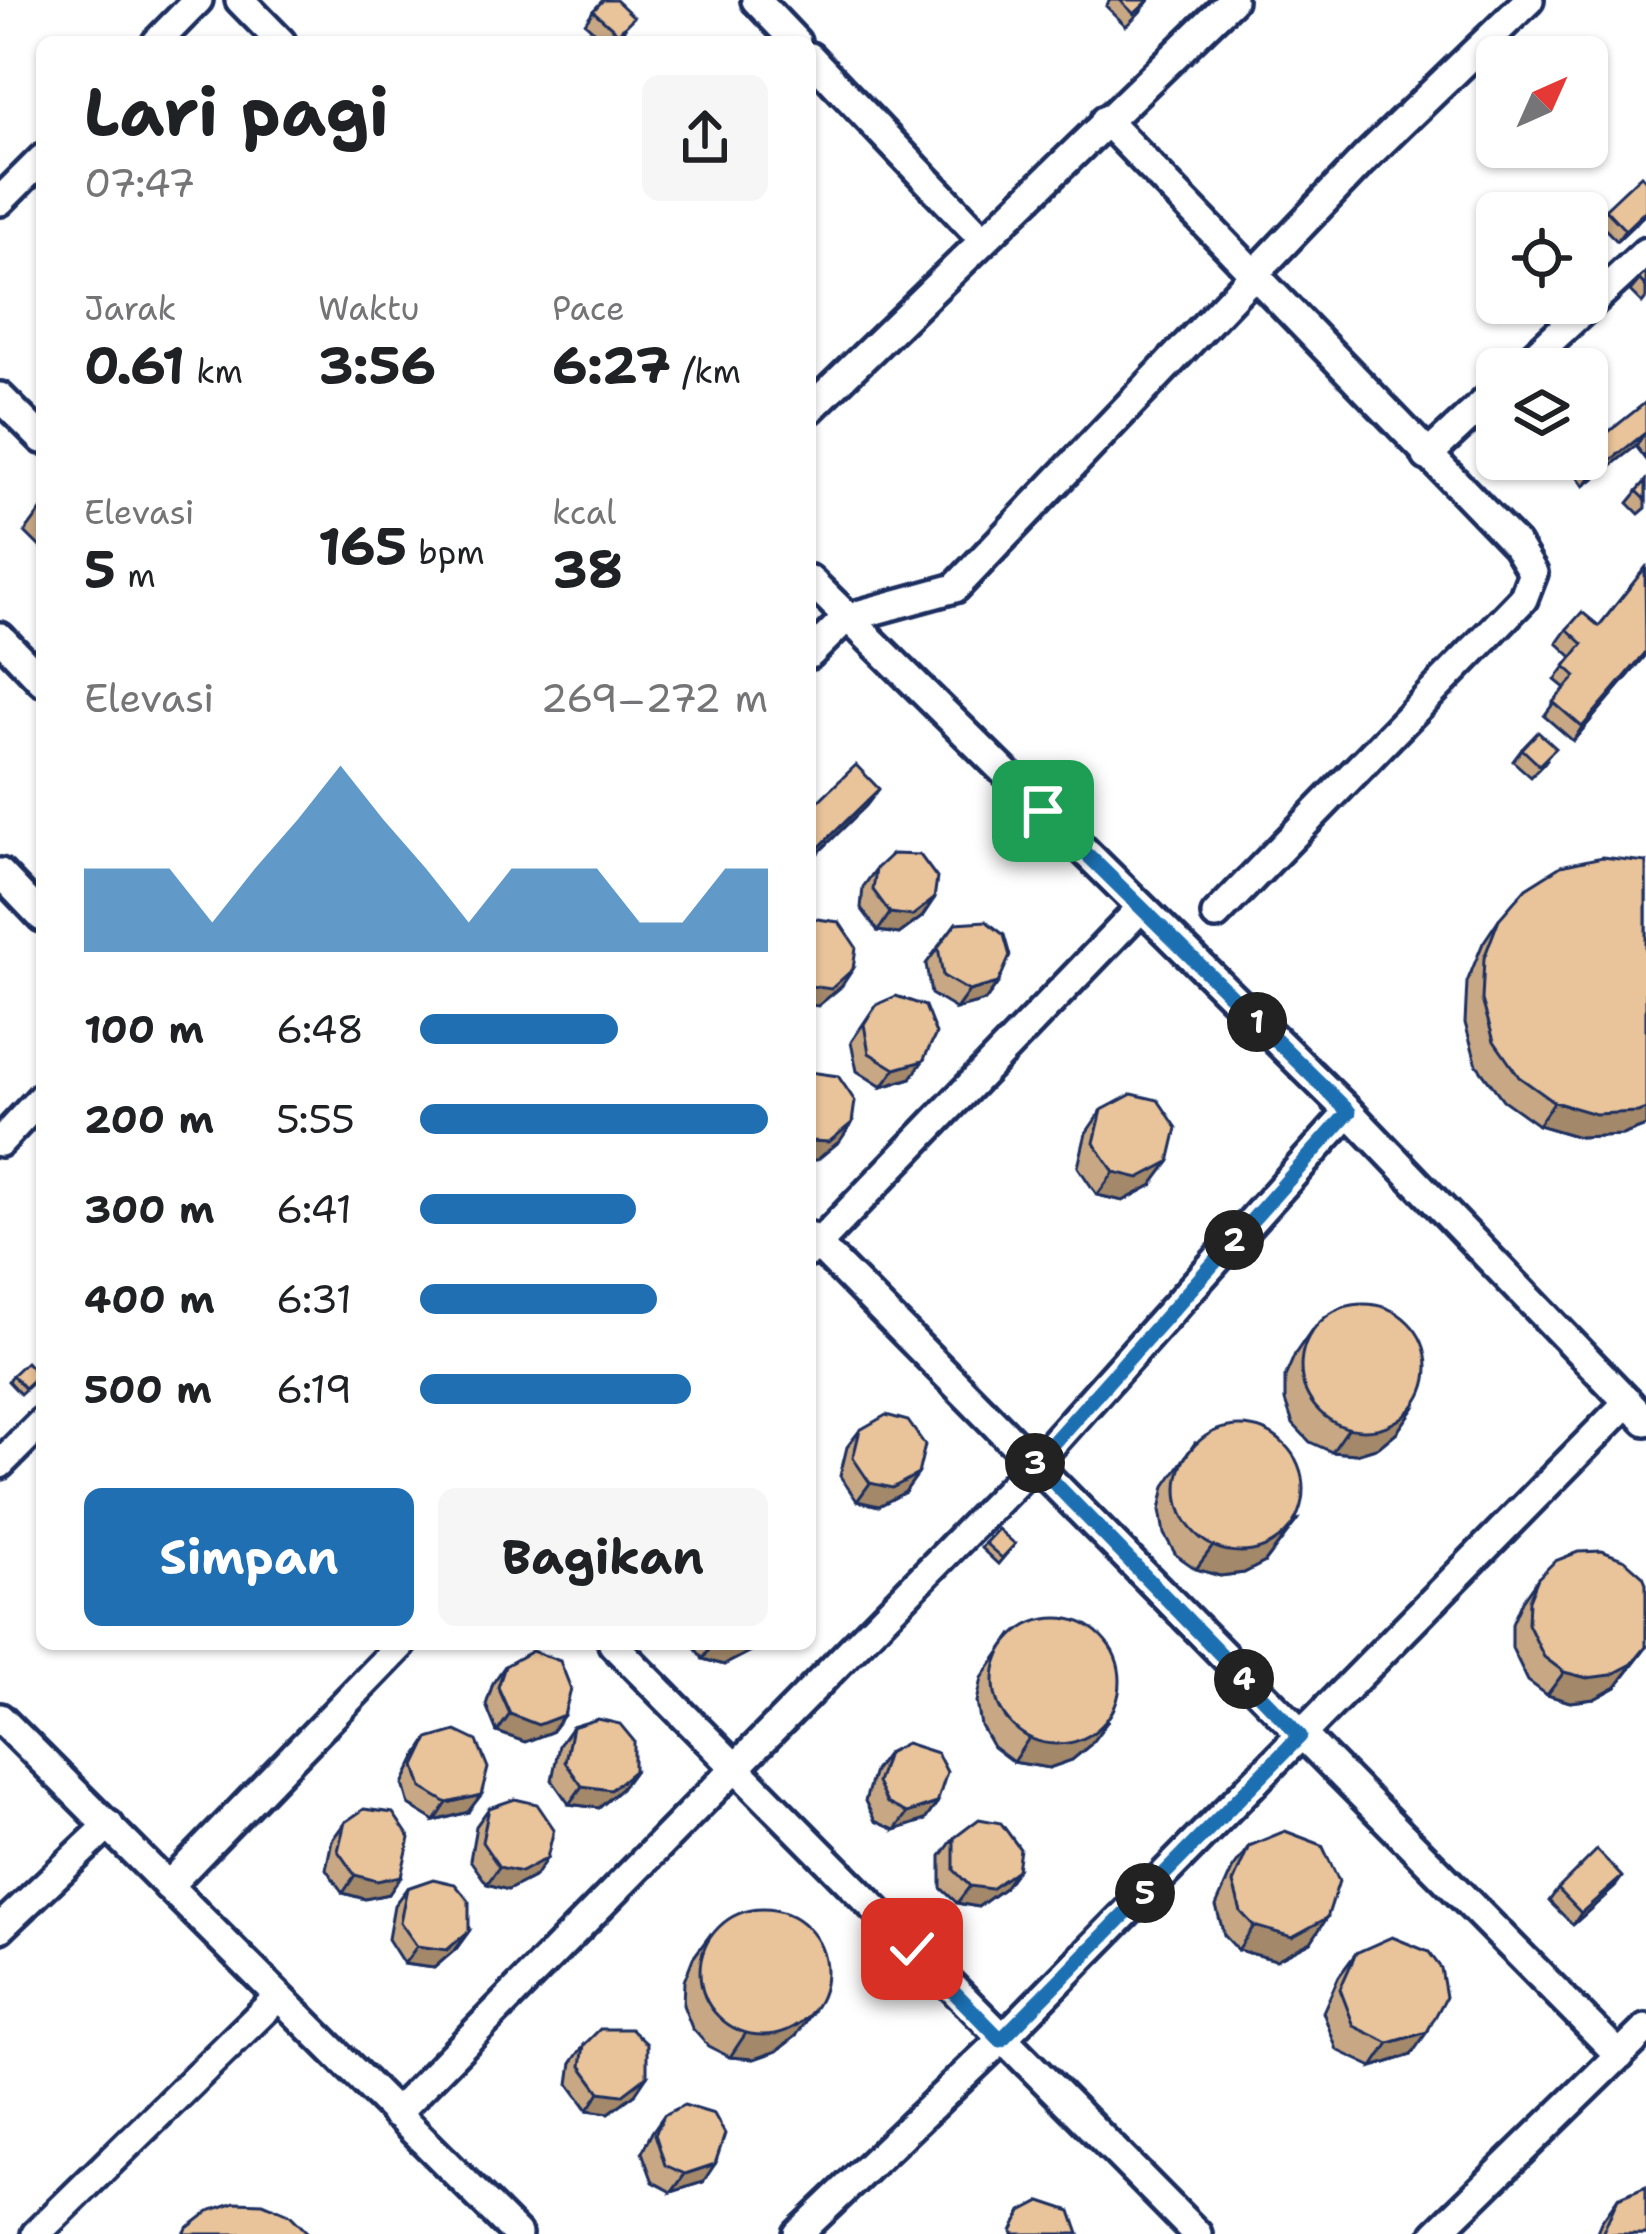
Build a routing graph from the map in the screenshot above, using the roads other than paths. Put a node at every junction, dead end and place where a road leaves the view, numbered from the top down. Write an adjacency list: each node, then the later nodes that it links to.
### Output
1 (198, 0): 6 (lane)
2 (240, 0): 7 (lane)
3 (756, 0): 8 (lane)
4 (1529, 0): 15 (lane)
5 (1229, 1): 10 (lane)
6 (163, 36)
7 (275, 36)
8 (790, 36)
9 (816, 63): 13 (lane)
10 (1105, 120): 13 (lane); 15 (lane)
11 (36, 165): 12 (lane)
12 (0, 202)
13 (982, 238): 18 (lane)
14 (1646, 252): 16 (lane)
15 (1252, 278): 21 (lane); 23 (lane)
16 (1543, 348)
17 (0, 397): 20 (lane)
18 (816, 403)
19 (1476, 410): 21 (lane)
20 (36, 433)
21 (1427, 456): 30 (lane)
22 (816, 586): 23 (lane)
23 (846, 618): 25 (lane); 28 (lane)
24 (0, 637): 26 (lane)
25 (816, 648)
26 (36, 675)
27 (0, 873): 29 (lane)
28 (1141, 908): 32 (lane); 34 (lane)
29 (36, 911)
30 (1216, 915)
31 (36, 1103): 33 (lane)
32 (1349, 1112): 36 (lane); 38 (lane)
33 (0, 1142)
34 (816, 1242)
35 (816, 1248): 38 (lane)
36 (1637, 1411): 43 (lane)
37 (36, 1428): 39 (lane)
38 (1035, 1463): 43 (lane); 44 (lane)
39 (0, 1464)
40 (397, 1650): 46 (lane)
41 (619, 1650): 44 (lane)
42 (0, 1718): 45 (lane)
43 (1300, 1736): 50 (lane); 51 (lane)
44 (734, 1769): 50 (lane); 52 (lane)
45 (110, 1825): 46 (lane); 47 (lane)
46 (168, 1886): 48 (lane)
47 (0, 1928)
48 (276, 1999): 52 (lane); 53 (lane)
49 (1646, 2030): 51 (lane)
50 (1001, 2040): 55 (lane); 56 (lane)
51 (1620, 2056): 57 (lane)
52 (395, 2114): 54 (lane)
53 (35, 2234)
54 (518, 2234)
55 (798, 2234)
56 (1197, 2234)
57 (1436, 2234)

